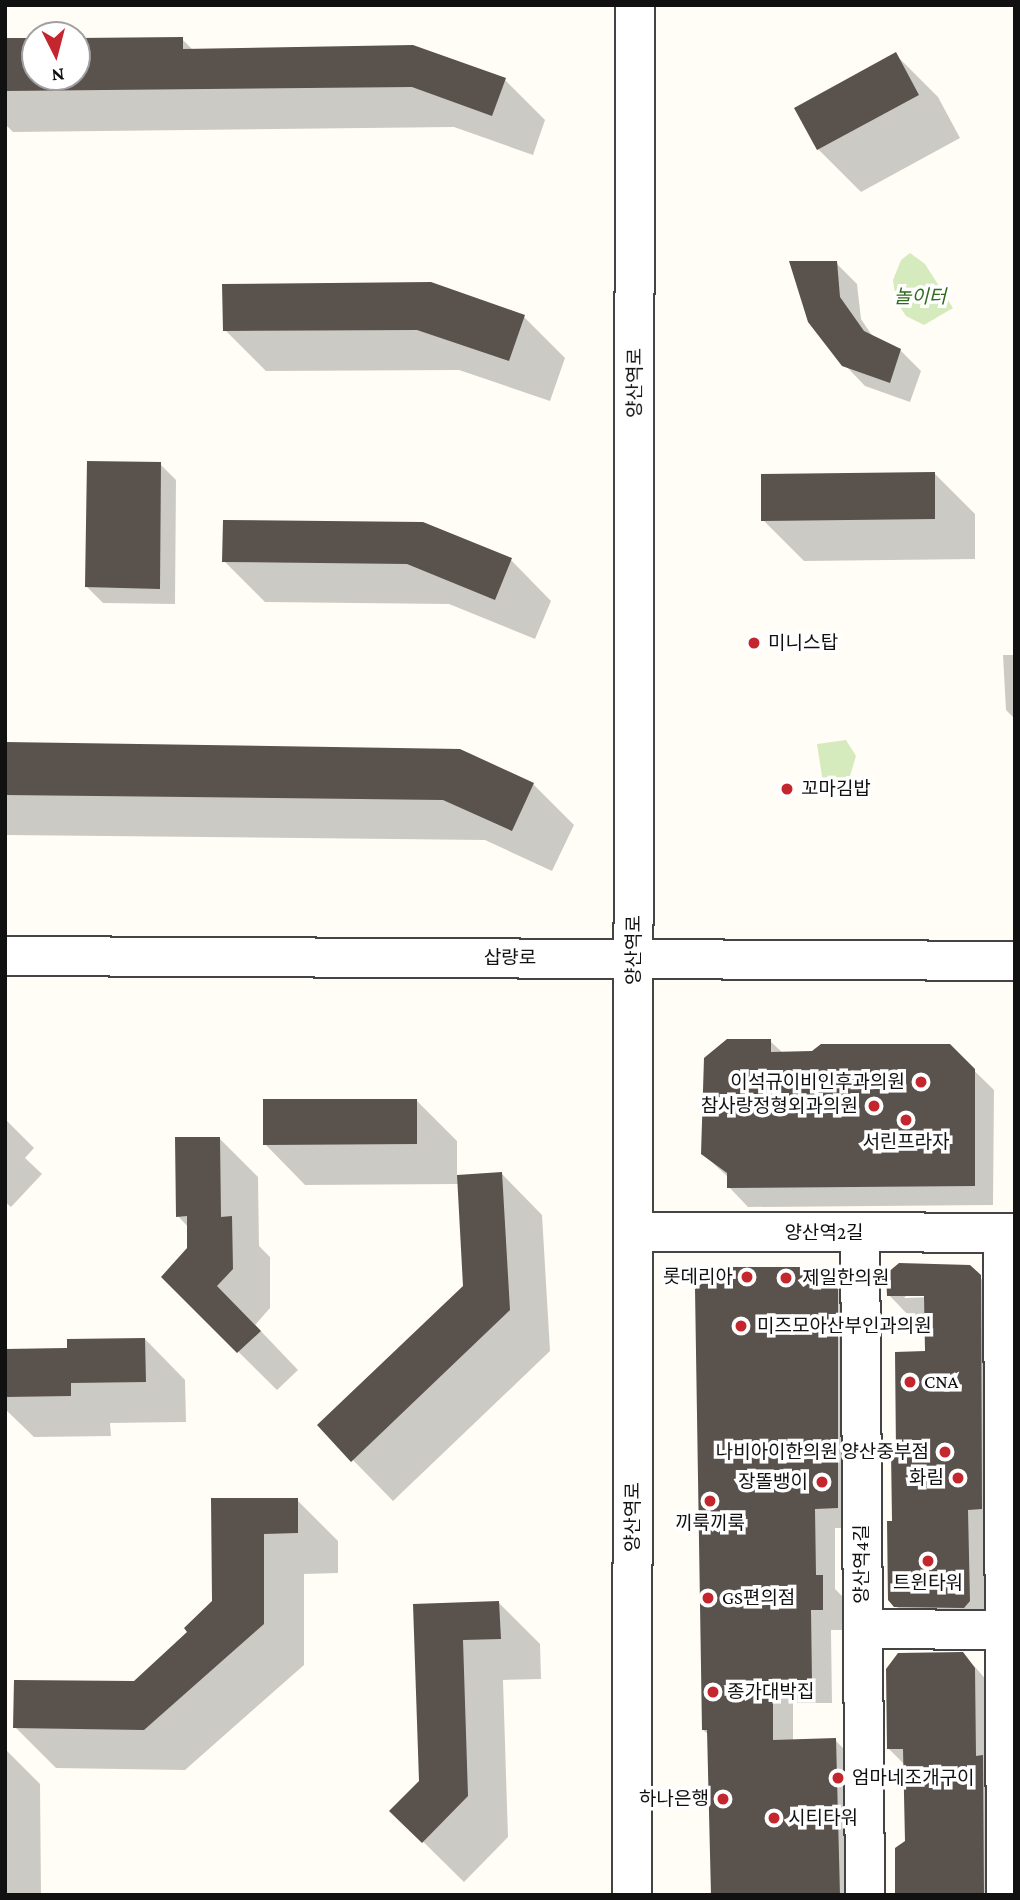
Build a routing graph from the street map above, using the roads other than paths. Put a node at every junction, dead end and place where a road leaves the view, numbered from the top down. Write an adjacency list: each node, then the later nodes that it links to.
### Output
1 (635, 5): 3 (street, 양산역로)
2 (5, 956): 3 (street, 삽량로)
3 (634, 959): 4 (street, 삽량로); 5 (street, 양산역로)
4 (1015, 961)
5 (633, 1233): 6 (street, 양산역2길); 10 (street, 양산역로)
6 (860, 1233): 7 (street, 양산역2길); 8 (street, 양산역4길)
7 (1009, 1243): 9 (street)
8 (863, 1629): 9 (street); 11 (street, 양산역4길)
9 (1010, 1630): 12 (street)
10 (632, 1895)
11 (865, 1895)
12 (1006, 1895)

